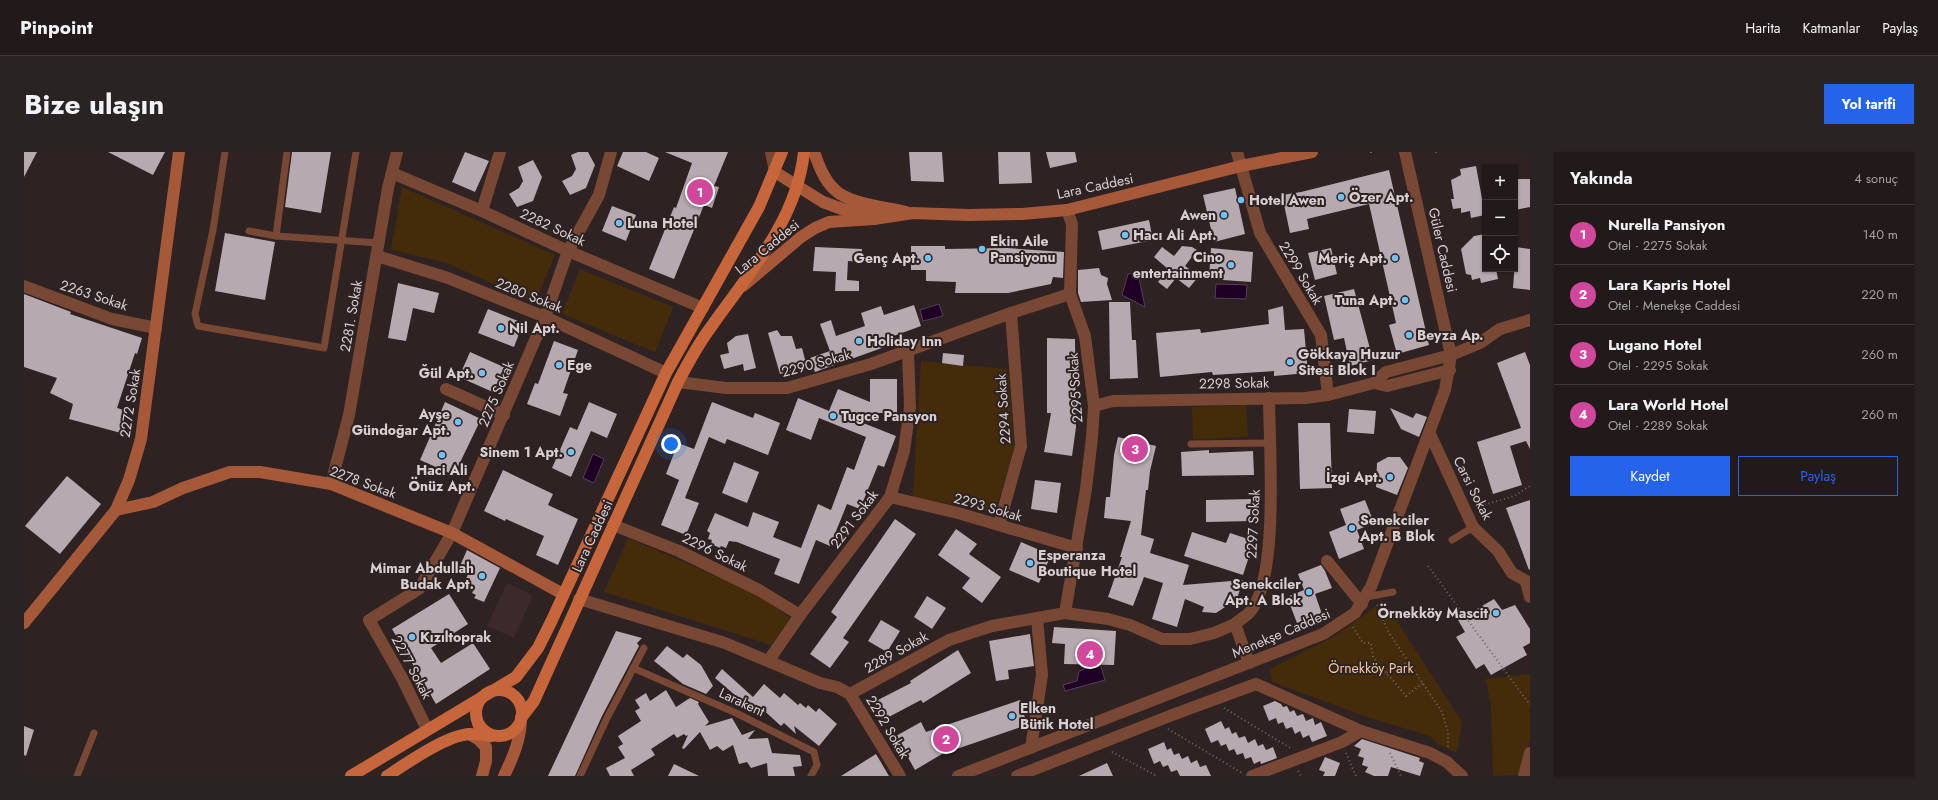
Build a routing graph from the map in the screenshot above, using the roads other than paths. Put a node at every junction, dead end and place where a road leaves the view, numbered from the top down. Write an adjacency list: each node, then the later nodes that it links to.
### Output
1 (179, 152): 35 (street, 2272 Sokak)
2 (225, 152): 24 (lane)
3 (287, 152): 23 (lane)
4 (356, 152): 24 (lane)
5 (397, 152): 17 (street, 2281. Sokak)
6 (500, 152): 20 (street)
7 (611, 152): 26 (street, 2275 Sokak)
8 (771, 152): 16 (street)
9 (782, 152): 16 (main road)
10 (804, 152): 18 (main road)
11 (814, 152): 21 (street)
12 (1237, 152): 15 (street, 2299 Sokak)
13 (1312, 152): 15 (street, Lara Caddesi)
14 (1406, 152): 37 (street, Güler Caddesi)
15 (1241, 166): 19 (street, Lara Caddesi); 43 (street, 2299 Sokak)
16 (775, 172): 18 (street); 31 (main road)
17 (392, 173): 20 (street, 2282 Sokak); 25 (street, 2281. Sokak)
18 (798, 186): 21 (street); 29 (main road)
19 (1067, 210): 21 (street, Lara Caddesi); 30 (street, 2295 Sokak)
20 (482, 211): 26 (street, 2282 Sokak)
21 (913, 213): 29 (street, Lara Caddesi)
22 (249, 232): 23 (lane)
23 (276, 236): 24 (lane)
24 (342, 240): 25 (lane)
25 (379, 243): 27 (street, 2281. Sokak)
26 (568, 251): 31 (street, 2282 Sokak); 33 (street, 2275 Sokak)
27 (377, 256): 33 (street, 2280 Sokak); 50 (street, 2281. Sokak)
28 (24, 286): 35 (street, 2263 Sokak)
29 (739, 290): 40 (main road, Lara Caddesi)
30 (1070, 294): 32 (street, 2290 Sokak); 45 (street, 2295 Sokak)
31 (703, 308): 39 (main road)
32 (1011, 313): 36 (street, 2290 Sokak); 54 (street, 2294 Sokak)
33 (545, 317): 39 (street, 2280 Sokak); 46 (street, 2275 Sokak)
34 (1530, 320): 37 (street, 2298 Sokak)
35 (156, 328): 52 (street, 2272 Sokak)
36 (908, 350): 40 (street, 2290 Sokak); 51 (street, 2291 Sokak)
37 (1451, 355): 38 (street, Menekşe Caddesi); 41 (street, 2298 Sokak)
38 (1450, 370): 41 (street, 2298 Sokak); 47 (street, Menekşe Caddesi)
39 (666, 373): 62 (main road)
40 (678, 382): 53 (main road, Lara Caddesi)
41 (1374, 383): 43 (street, 2298 Sokak)
42 (446, 389): 46 (street)
43 (1328, 395): 44 (street, 2298 Sokak)
44 (1269, 398): 45 (street, 2298 Sokak); 48 (street, 2297 Sokak)
45 (1094, 406): 58 (street, 2295 Sokak)
46 (504, 415): 56 (street, 2275 Sokak)
47 (1430, 434): 55 (street, Carsi Sokak); 65 (street, Menekşe Caddesi)
48 (1269, 443): 49 (lane); 71 (street, 2297 Sokak)
49 (1191, 444)
50 (331, 484): 52 (street, 2278 Sokak); 56 (street, 2278 Sokak)
51 (890, 497): 54 (street, 2293 Sokak); 67 (street, 2291 Sokak)
52 (116, 510): 70 (street, 2272 Sokak)
53 (613, 525): 64 (main road, Lara Caddesi); 67 (street, 2296 Sokak)
54 (999, 525): 58 (street, 2293 Sokak)
55 (1473, 527): 57 (lane); 60 (street, Carsi Sokak)
56 (452, 533): 62 (street, 2278 Sokak); 69 (street, 2275 Sokak)
57 (1452, 540)
58 (1077, 548): 66 (street, 2295 Sokak)
59 (1327, 561): 65 (street)
60 (1528, 582): 63 (street)
61 (1393, 592): 65 (lane)
62 (564, 594): 77 (main road)
63 (1530, 597)
64 (579, 599): 73 (street); 78 (main road, Lara Caddesi)
65 (1367, 599): 74 (street, Menekşe Caddesi)
66 (1065, 613): 68 (street, 2289 Sokak); 71 (street, 2289 Sokak)
67 (800, 615): 73 (street, 2291 Sokak)
68 (1037, 618): 76 (street, 2289 Sokak); 89 (street)
69 (369, 620): 81 (street, 2277 Sokak)
70 (24, 623)
71 (1235, 624): 74 (street)
72 (644, 648): 75 (lane)
73 (769, 660): 76 (street)
74 (1249, 663): 89 (street, Menekşe Caddesi)
75 (633, 668): 96 (lane); 97 (lane, Larakent)
76 (850, 694): 98 (street, 2292 Sokak)
77 (486, 695): 79 (main road); 80 (main road); 81 (main road)
78 (534, 701): 79 (main road, Lara Caddesi); 84 (street)
79 (521, 718): 84 (street); 87 (main road)
80 (478, 723): 86 (street); 87 (main road)
81 (427, 729): 92 (main road)
82 (1361, 731): 100 (street); 101 (street); 102 (street)
83 (94, 733): 91 (lane)
84 (521, 733): 95 (street)
85 (469, 734): 86 (main road); 88 (street); 93 (main road)
86 (482, 735): 87 (main road); 88 (street)
87 (495, 736)
88 (486, 747): 94 (street)
89 (1031, 748): 99 (street, Menekşe Caddesi)
90 (1530, 753): 103 (street)
91 (77, 776)
92 (351, 776)
93 (387, 776)
94 (482, 776)
95 (504, 776)
96 (580, 776)
97 (811, 776)
98 (900, 776)
99 (958, 776)
100 (1017, 776)
101 (1252, 776)
102 (1462, 776)
103 (1524, 776)

